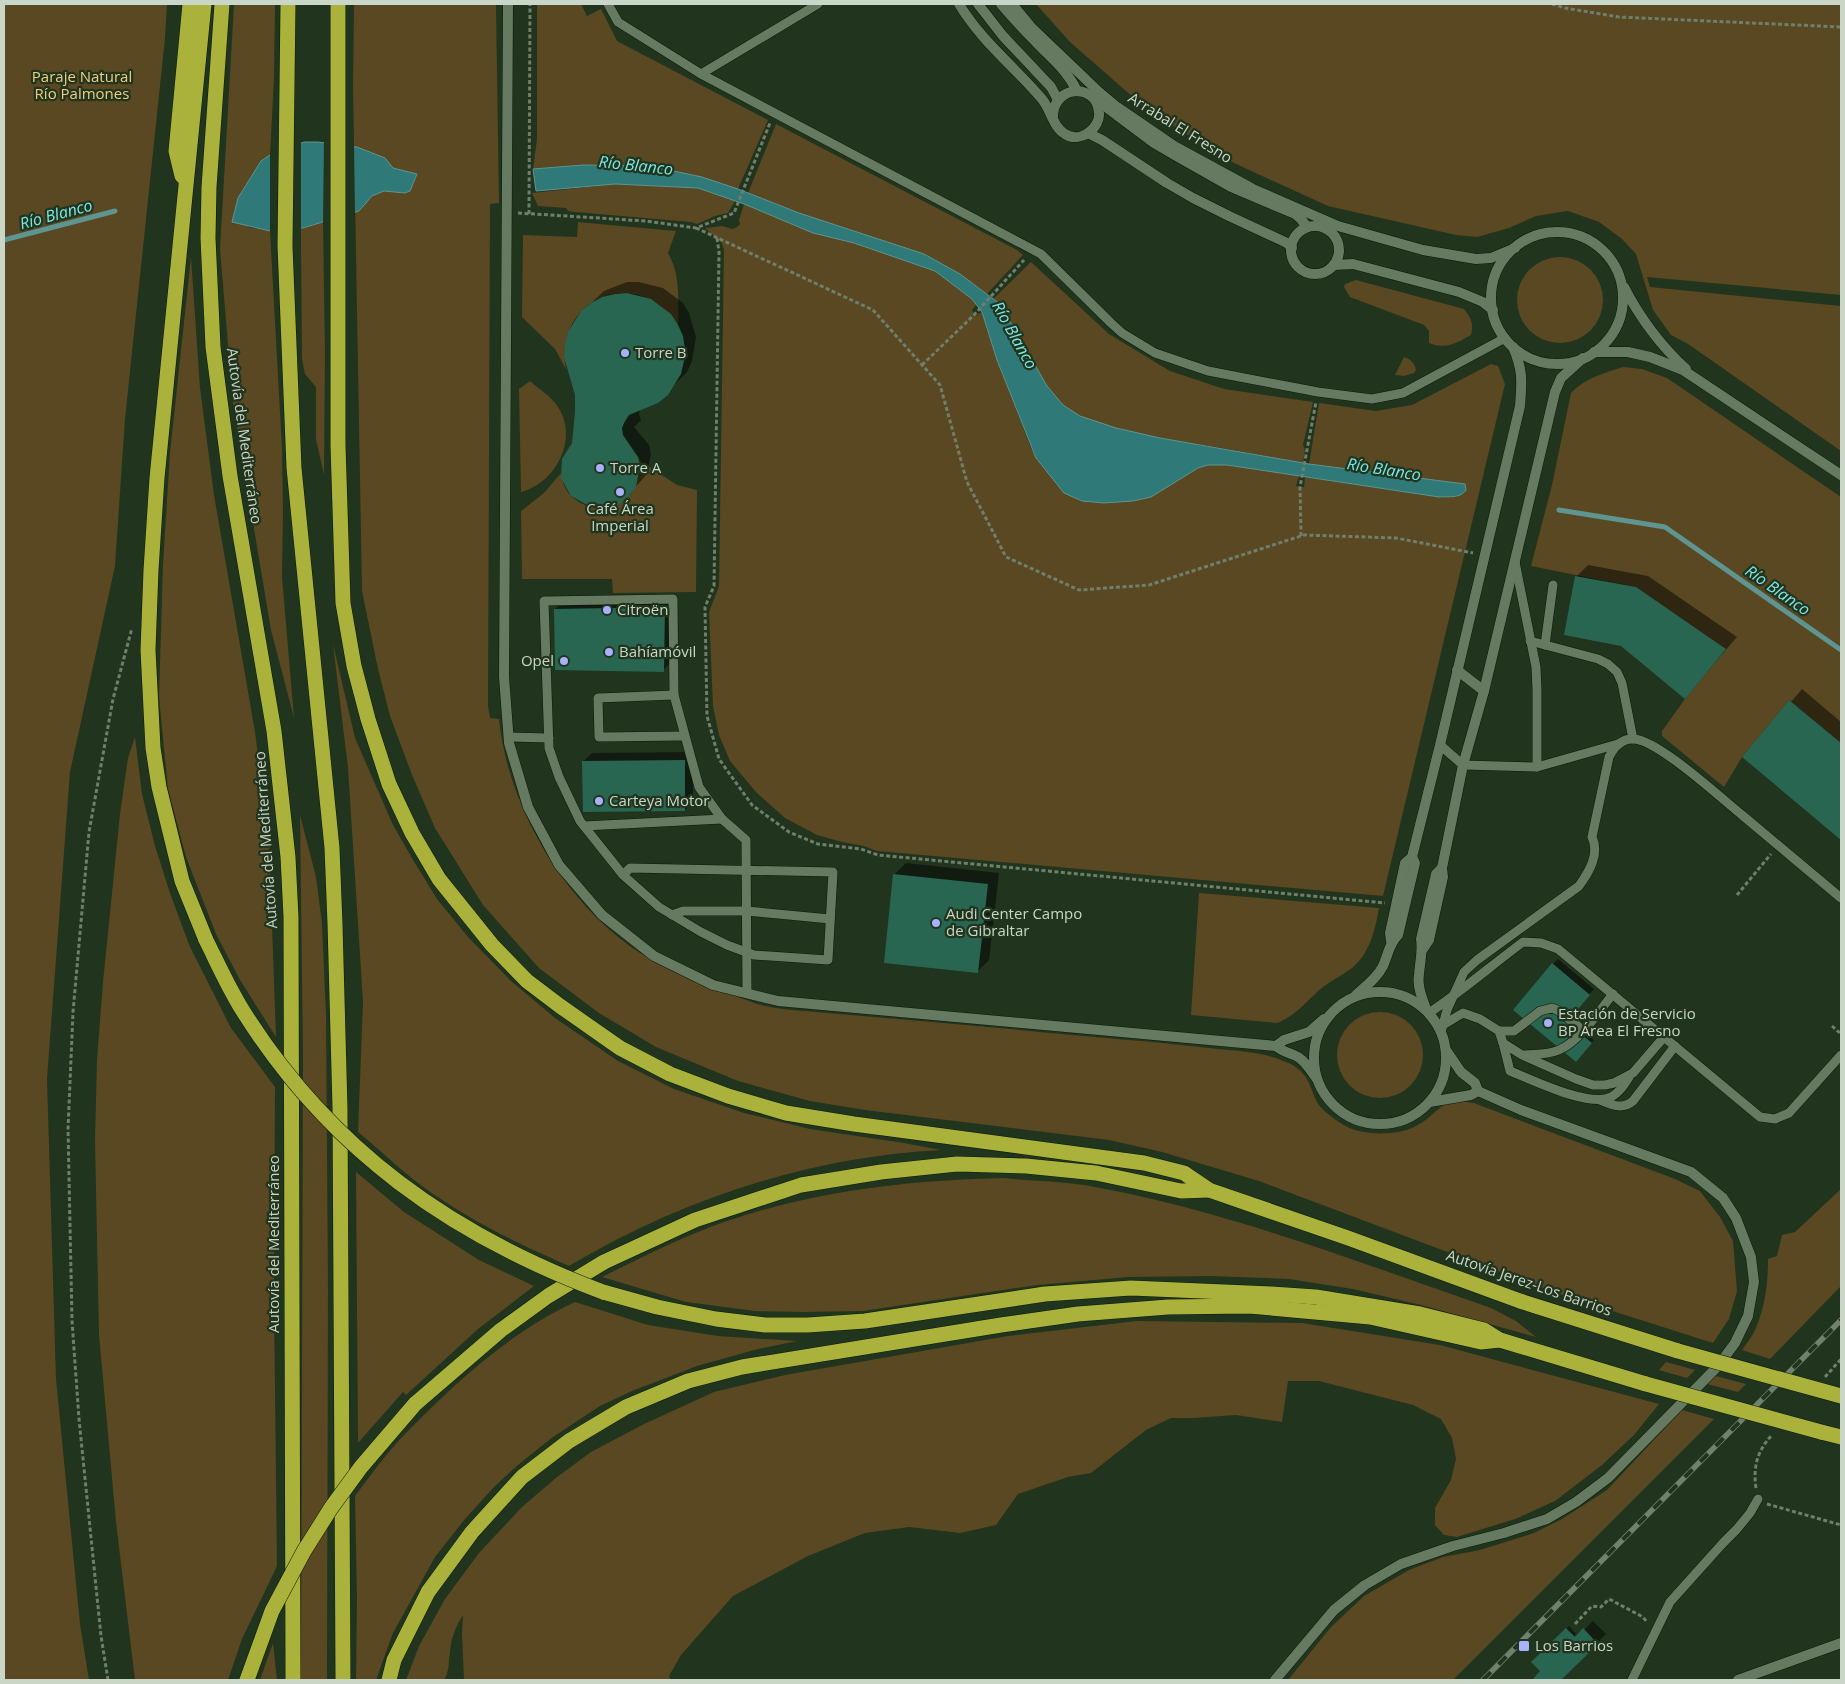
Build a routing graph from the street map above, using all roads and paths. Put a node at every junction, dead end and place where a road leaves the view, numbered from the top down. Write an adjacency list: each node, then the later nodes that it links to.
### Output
1 (190, 4): 23 (highway)
2 (204, 4): 23 (highway)
3 (222, 4): 114 (highway, Autovía del Mediterráneo)
4 (288, 4): 115 (highway)
5 (340, 4): 100 (highway)
6 (508, 4): 24 (street)
7 (530, 4): 25 (path)
8 (608, 4): 16 (lane)
9 (818, 4): 16 (lane)
10 (959, 4): 21 (street)
11 (978, 4): 18 (street)
12 (1001, 4): 17 (street)
13 (1012, 4): 29 (street, Arrabal El Fresno)
14 (1552, 4): 15 (path)
15 (1841, 28)
16 (701, 74): 20 (lane)
17 (1076, 91): 18 (street); 19 (street, Arrabal El Fresno)
18 (1058, 100): 21 (street)
19 (1097, 103): 22 (street); 26 (street, Arrabal El Fresno)
20 (774, 113): 27 (path); 33 (lane)
21 (1053, 116): 22 (street)
22 (1088, 133): 31 (street)
23 (185, 188): 101 (highway, bridge)
24 (508, 212): 25 (path); 56 (street)
25 (529, 214): 27 (path)
26 (1307, 227): 28 (street); 31 (street)
27 (696, 228): 30 (path)
28 (1332, 233): 29 (street, Arrabal El Fresno); 34 (street)
29 (1362, 233): 32 (street, Arrabal El Fresno)
30 (717, 238): 41 (path); 71 (path)
31 (1292, 248): 34 (street)
32 (1515, 248): 35 (street); 36 (street)
33 (1034, 250): 41 (path); 43 (lane)
34 (1334, 265): 36 (street)
35 (1621, 281): 39 (street); 42 (street)
36 (1493, 310): 37 (street)
37 (1504, 338): 38 (street); 43 (lane)
38 (1513, 347): 40 (street); 46 (street)
39 (1594, 352): 40 (street); 42 (street)
40 (1583, 358): 47 (street)
41 (922, 365): 45 (path)
42 (1694, 376): 44 (street)
43 (1318, 392): 45 (path)
44 (1841, 476)
45 (1301, 536): 46 (path)
46 (1484, 555): 52 (street)
47 (1515, 562): 50 (lane); 53 (street)
48 (1553, 585): 51 (lane)
49 (133, 625): 112 (path)
50 (1530, 641): 51 (lane); 62 (lane)
51 (1545, 645): 58 (lane)
52 (1456, 670): 53 (street); 60 (street)
53 (1484, 691): 61 (street)
54 (674, 695): 55 (lane); 55 (lane); 57 (lane)
55 (684, 736): 63 (lane)
56 (509, 738): 57 (lane); 77 (street)
57 (549, 738): 64 (lane)
58 (1633, 738): 59 (lane); 65 (lane)
59 (1618, 744): 62 (lane); 79 (lane)
60 (1440, 745): 61 (lane); 66 (street)
61 (1463, 765): 62 (lane); 81 (street)
62 (1536, 767)
63 (722, 819): 64 (lane); 67 (lane)
64 (584, 826): 68 (lane)
65 (1778, 846): 69 (path); 70 (lane)
66 (1412, 857): 71 (street); 75 (street)
67 (747, 870): 68 (lane); 72 (lane); 74 (lane)
68 (623, 875): 73 (lane)
69 (1737, 895)
70 (1841, 898)
71 (1396, 904): 75 (street)
72 (747, 911): 73 (lane); 74 (lane); 76 (lane)
73 (672, 915): 76 (lane)
74 (830, 919): 76 (lane)
75 (1392, 941): 80 (street)
76 (748, 952): 77 (lane)
77 (747, 993): 90 (street)
78 (1614, 994): 79 (lane); 85 (lane); 88 (lane)
79 (1453, 997): 81 (lane); 84 (lane)
80 (1352, 998): 81 (street); 82 (street)
81 (1428, 1012): 84 (street)
82 (1330, 1014): 90 (street); 96 (street)
83 (1832, 1026): 87 (path)
84 (1442, 1028): 86 (lane); 92 (street)
85 (1583, 1030): 86 (lane); 93 (lane)
86 (1498, 1031): 89 (lane)
87 (1841, 1034)
88 (1664, 1036): 91 (lane); 95 (lane)
89 (1503, 1043): 93 (lane); 98 (lane)
90 (1276, 1046): 96 (street)
91 (1675, 1046): 94 (lane); 98 (lane)
92 (1446, 1050): 97 (street); 99 (street)
93 (1522, 1055): 95 (lane)
94 (1841, 1056)
95 (1633, 1073): 98 (lane)
96 (1317, 1079): 99 (street)
97 (1478, 1091): 99 (street); 117 (street)
98 (1599, 1100)
99 (1430, 1102)
100 (1209, 1190): 104 (highway, Autovía Jerez-Los Barrios, bridge); 113 (highway, bridge)
101 (1500, 1340): 106 (highway, bridge); 116 (highway)
102 (1841, 1359): 103 (path)
103 (1823, 1379)
104 (1841, 1396)
105 (1773, 1434): 107 (path)
106 (1841, 1438)
107 (1758, 1499): 108 (path); 110 (lane)
108 (1841, 1525)
109 (1575, 1624): 110 (path)
110 (1656, 1632): 118 (lane)
111 (1841, 1643): 119 (street)
112 (108, 1680)
113 (247, 1680)
114 (293, 1680)
115 (343, 1680)
116 (389, 1680)
117 (1275, 1680)
118 (1632, 1680)
119 (1738, 1680)

